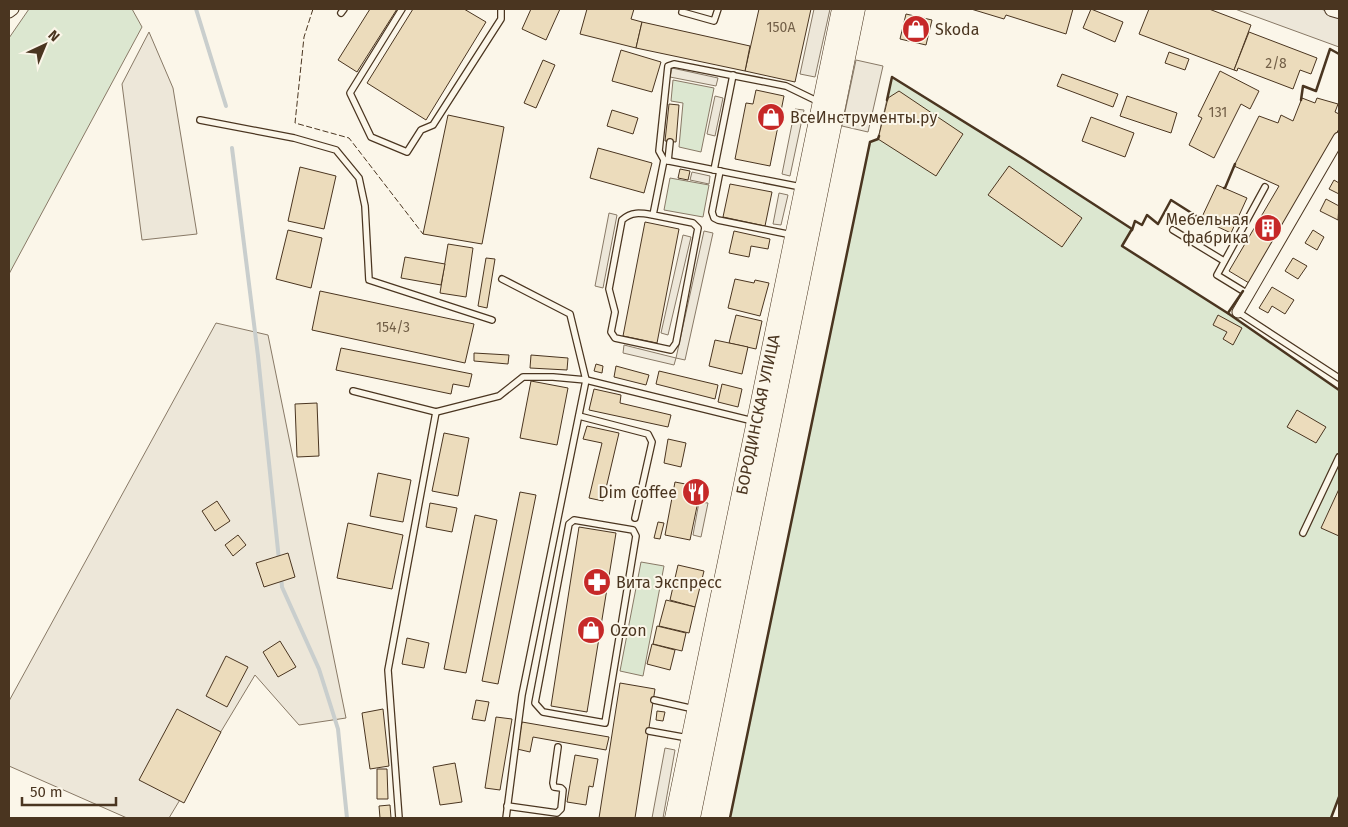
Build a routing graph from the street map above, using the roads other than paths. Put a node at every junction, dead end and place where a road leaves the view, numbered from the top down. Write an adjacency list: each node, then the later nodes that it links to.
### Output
1 (12, 9): 8 (street)
2 (402, 9): 3 (lane)
3 (501, 9)
4 (683, 9): 5 (lane)
5 (718, 9)
6 (841, 9): 10 (main road, БОРОДИНСКАЯ УЛИЦА)
7 (856, 9): 46 (main road, БОРОДИНСКАЯ УЛИЦА)
8 (9, 12)
9 (733, 75): 10 (lane); 14 (lane); 15 (lane)
10 (821, 103): 17 (main road, БОРОДИНСКАЯ УЛИЦА)
11 (200, 120): 25 (lane)
12 (1339, 138): 23 (street)
13 (670, 142): 14 (lane)
14 (666, 161): 15 (lane); 18 (lane)
15 (717, 171): 17 (lane); 20 (lane)
16 (1265, 187): 21 (lane)
17 (804, 188): 20 (main road, БОРОДИНСКАЯ УЛИЦА)
18 (653, 215): 18 (lane)
19 (1173, 230): 21 (lane)
20 (794, 235): 31 (main road, БОРОДИНСКАЯ УЛИЦА)
21 (1224, 261): 23 (lane)
22 (502, 279): 27 (lane)
23 (1248, 294): 24 (street)
24 (1238, 312): 26 (lane)
25 (492, 320)
26 (1339, 378)
27 (586, 380): 29 (lane); 30 (lane); 31 (lane)
28 (352, 391): 29 (lane)
29 (436, 412): 43 (lane)
30 (579, 416): 33 (lane); 42 (lane)
31 (755, 421): 36 (main road, БОРОДИНСКАЯ УЛИЦА)
32 (1339, 457): 34 (lane)
33 (635, 518)
34 (1304, 533)
35 (654, 700): 36 (lane)
36 (696, 709): 40 (main road, БОРОДИНСКАЯ УЛИЦА)
37 (605, 723): 37 (lane); 38 (lane)
38 (614, 725)
39 (649, 731): 40 (lane)
40 (690, 738): 45 (main road, БОРОДИНСКАЯ УЛИЦА)
41 (558, 747): 42 (lane)
42 (507, 806): 44 (lane)
43 (399, 818)
44 (506, 818)
45 (674, 818)
46 (691, 818)

